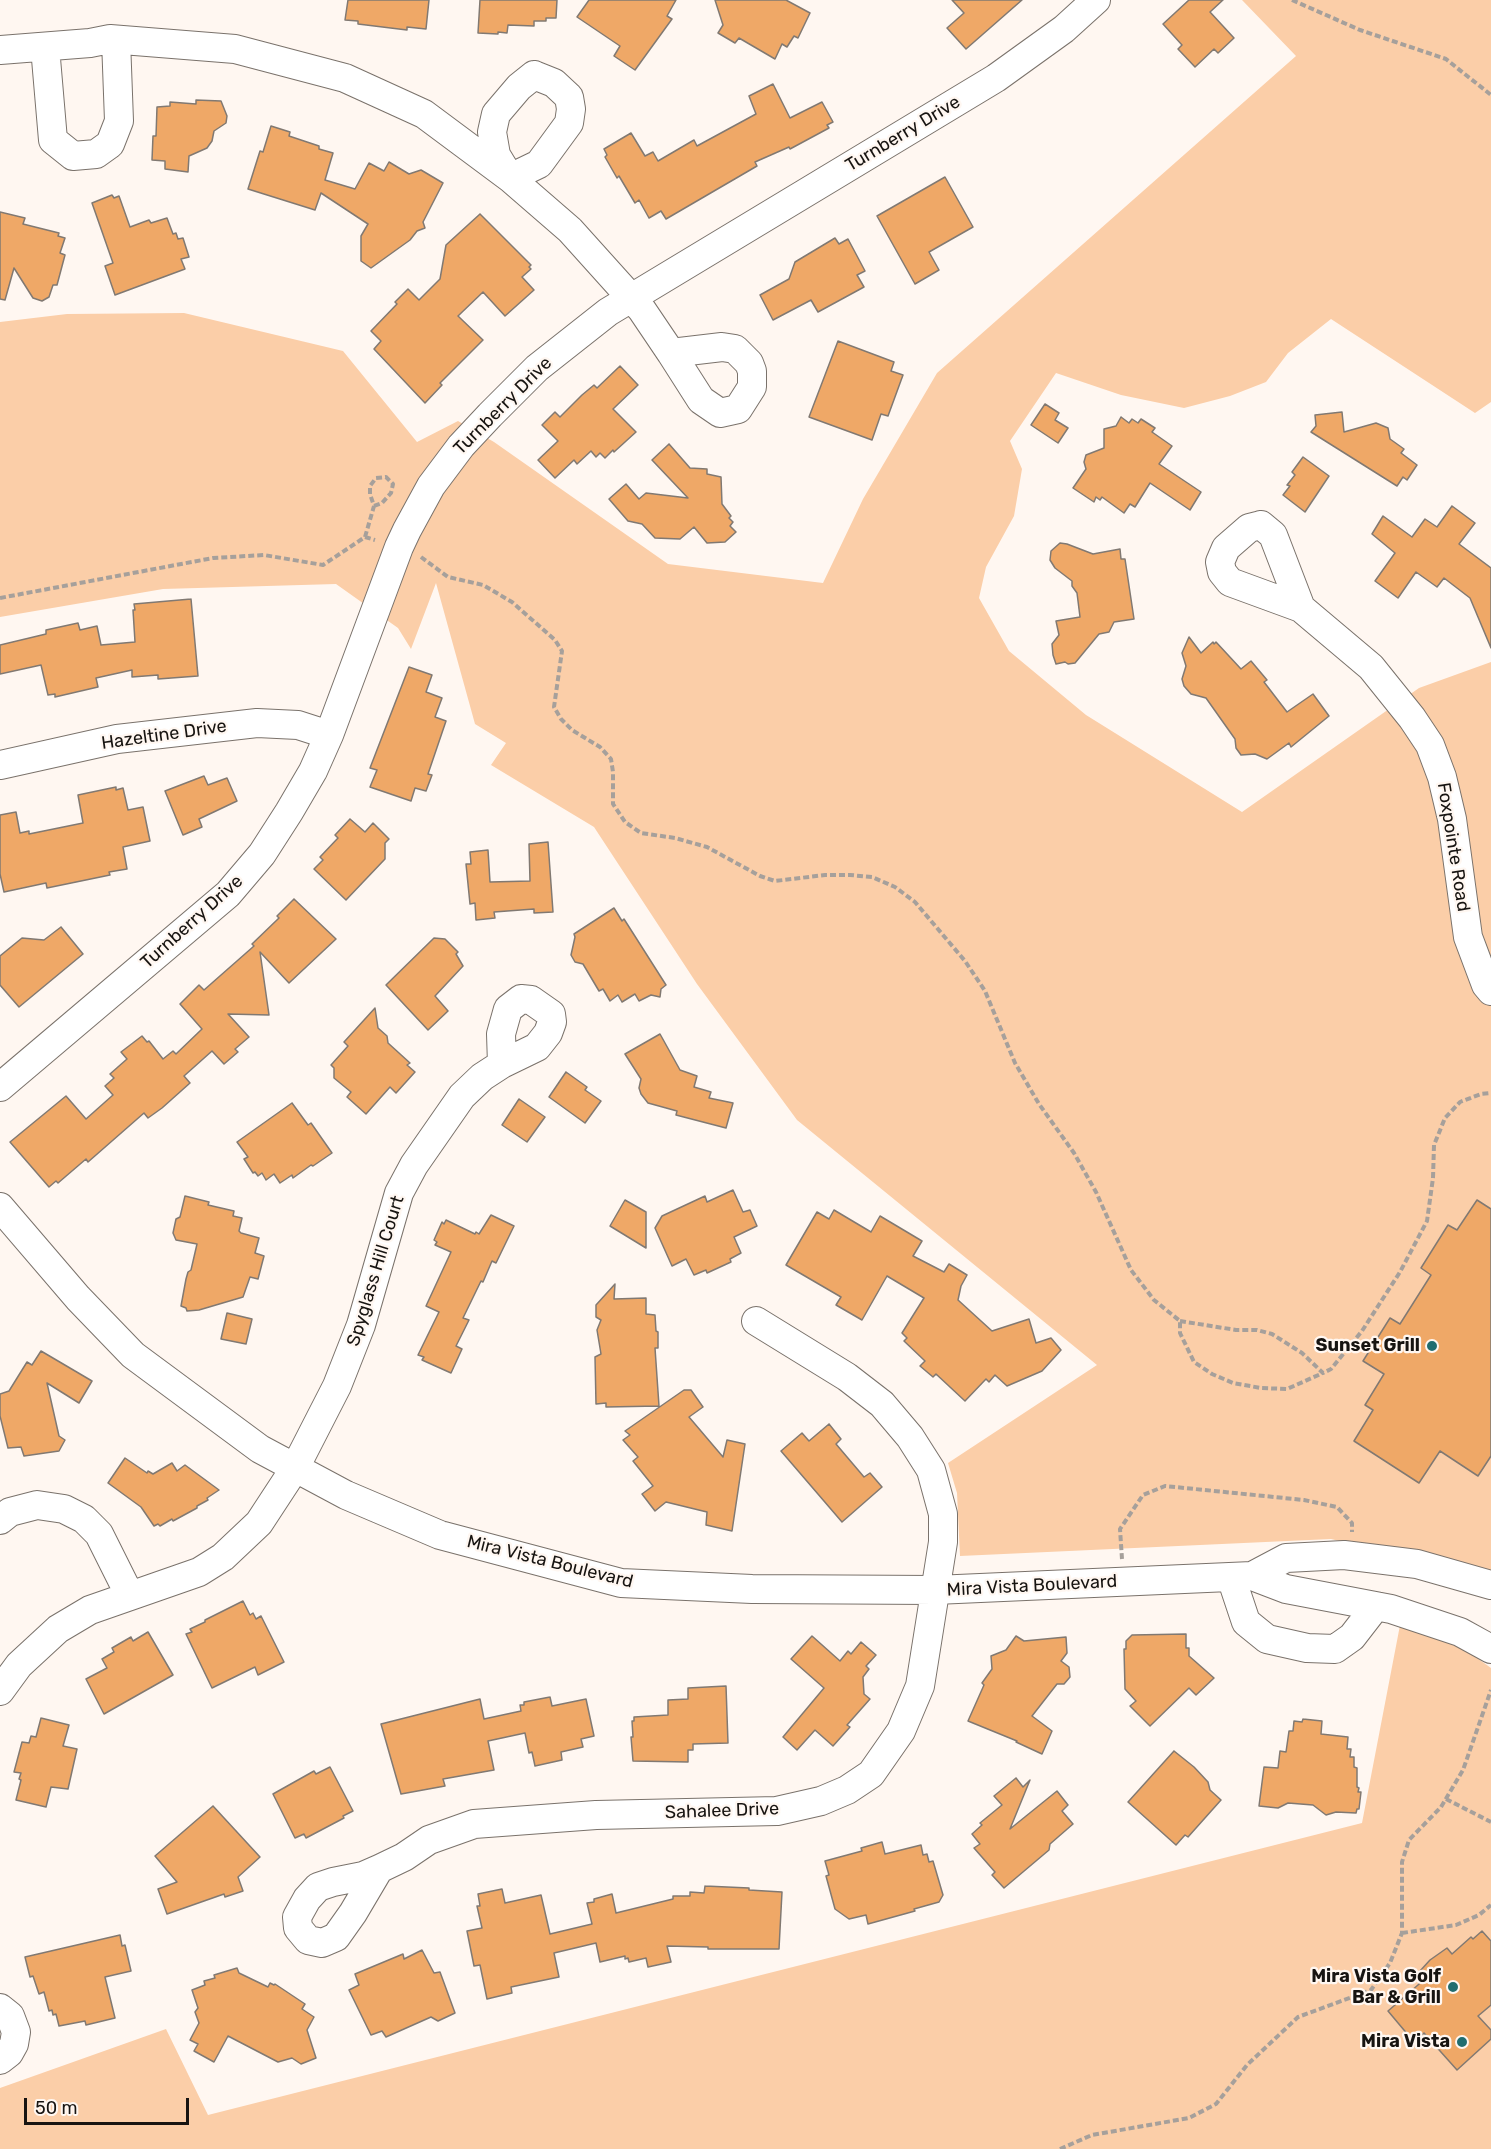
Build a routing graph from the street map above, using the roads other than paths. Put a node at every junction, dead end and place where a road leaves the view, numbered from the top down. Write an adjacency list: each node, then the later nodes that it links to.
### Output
1 (1096, 0): 5 (street, Turnberry Drive)
2 (116, 40): 3 (street); 3 (street); 5 (street)
3 (45, 47): 4 (street)
4 (0, 50)
5 (632, 298): 6 (street); 8 (street, Turnberry Drive)
6 (671, 353)
7 (1301, 608): 10 (street, Foxpointe Road)
8 (329, 735): 9 (street, Hazeltine Drive); 12 (street, Turnberry Drive)
9 (0, 765)
10 (1491, 991)
11 (502, 1064): 15 (street, Spyglass Hill Court)
12 (0, 1088)
13 (0, 1208): 15 (street, Mira Vista Boulevard)
14 (756, 1321): 19 (street, Sahalee Drive)
15 (295, 1468): 19 (street, Mira Vista Boulevard); 20 (street, Spyglass Hill Court)
16 (0, 1520): 20 (street)
17 (1241, 1576): 18 (street, Mira Vista Boulevard); 19 (street, Mira Vista Boulevard); 21 (street, Mira Vista Boulevard); 21 (street)
18 (1491, 1585)
19 (935, 1590): 24 (street, Sahalee Drive)
20 (130, 1596): 23 (street, Spyglass Hill Court)
21 (1376, 1606): 22 (street, Mira Vista Boulevard)
22 (1491, 1649)
23 (0, 1690)
24 (379, 1869)
25 (0, 2008): 26 (street)
26 (0, 2060)

